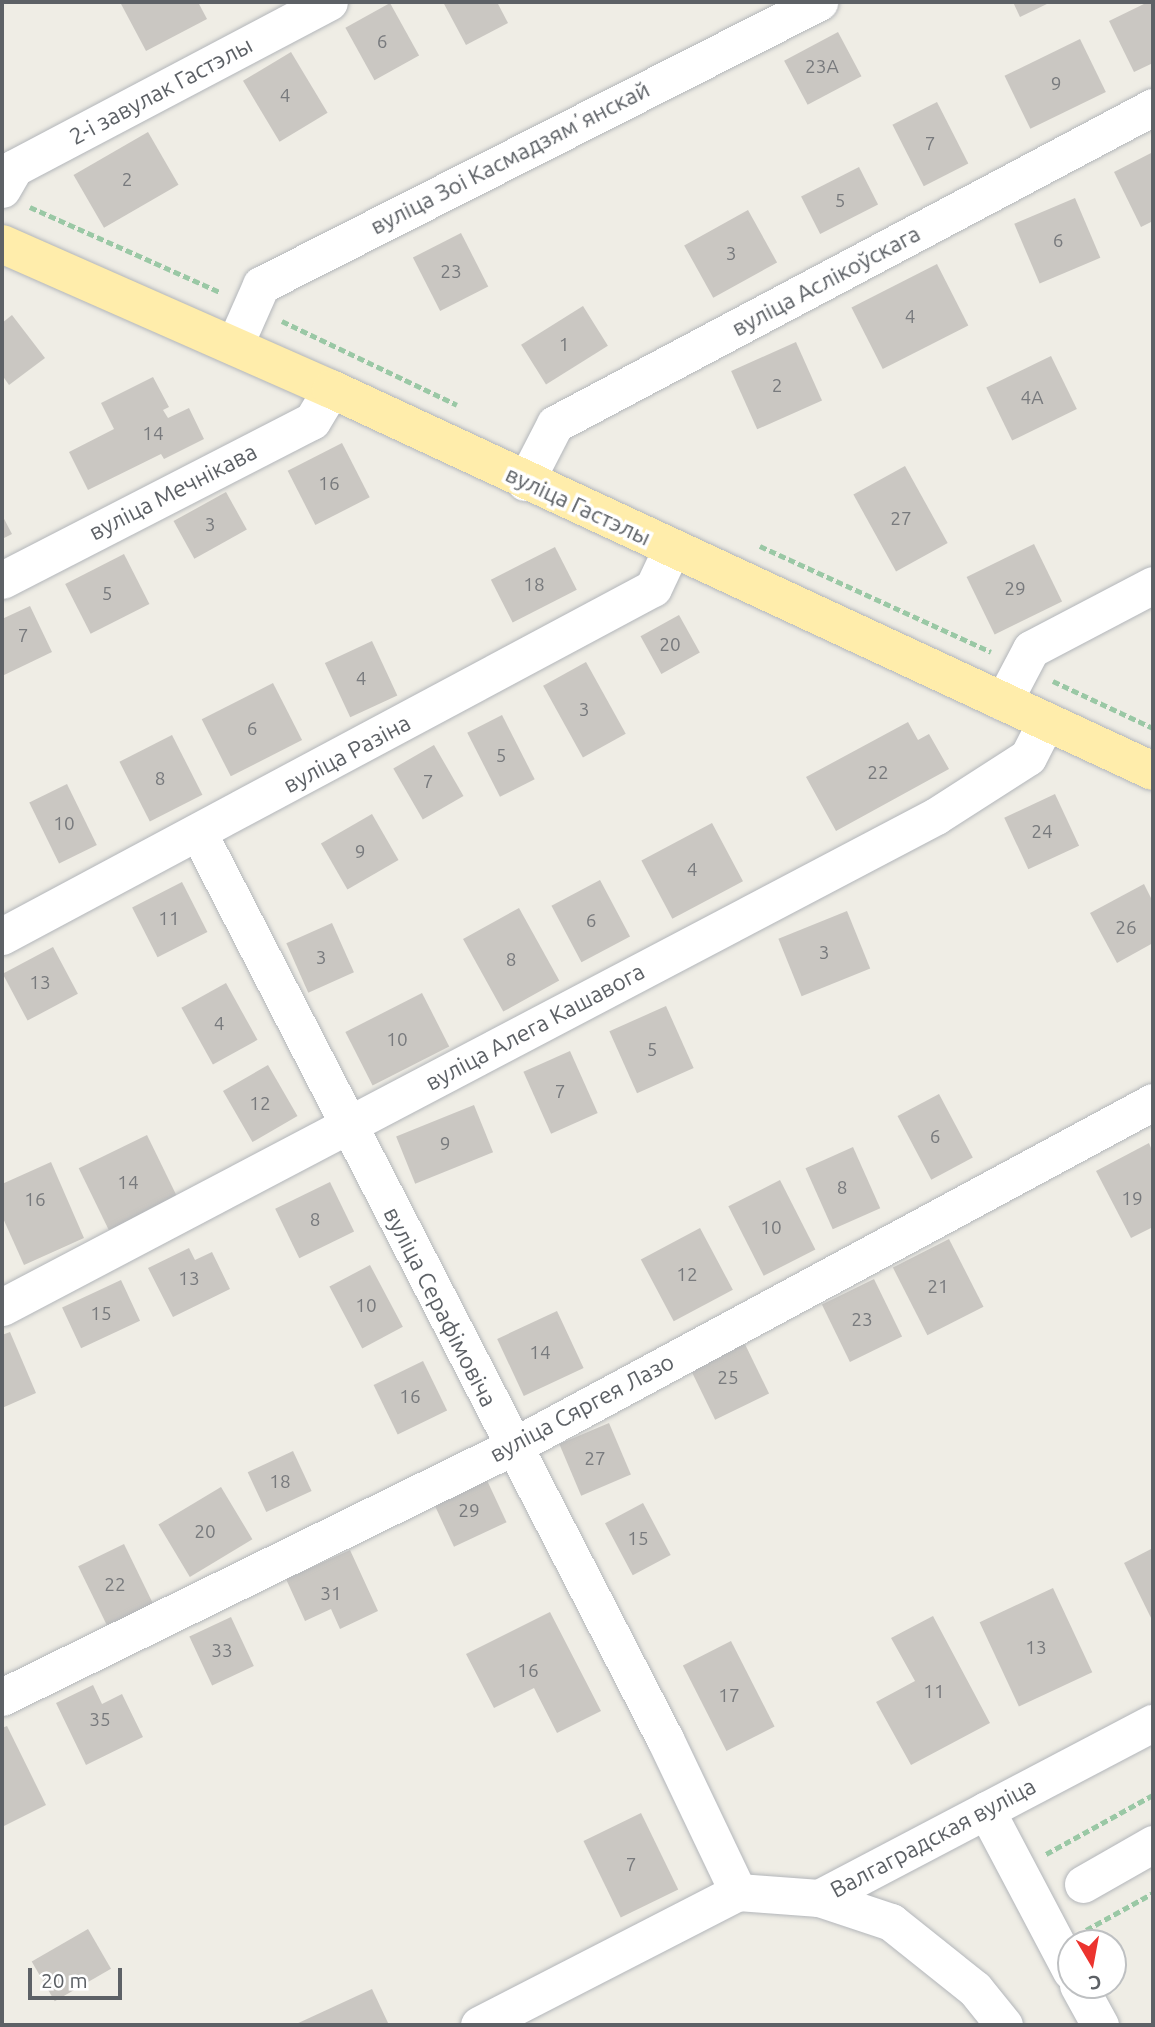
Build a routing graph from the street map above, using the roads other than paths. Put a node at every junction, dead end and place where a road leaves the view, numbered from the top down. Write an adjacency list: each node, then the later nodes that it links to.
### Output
1 (329, 2): 4 (street, 2-і завулак Гастэлы)
2 (819, 2): 6 (street, вуліца Зоі Касмадзямʼянскай)
3 (1153, 107): 8 (street, вуліца Аслікоўскага)
4 (2, 189)
5 (2, 244): 6 (main road, вуліца Гастэлы)
6 (234, 346): 7 (main road, вуліца Гастэлы)
7 (331, 390): 8 (main road, вуліца Гастэлы); 10 (street, вуліца Мечнікава)
8 (525, 482): 9 (main road, вуліца Гастэлы)
9 (671, 550): 12 (main road, вуліца Гастэлы); 15 (street, вуліца Разіна)
10 (2, 580)
11 (1153, 585): 12 (street)
12 (1003, 702): 13 (main road, вуліца Гастэлы)
13 (1046, 722): 14 (main road, вуліца Гастэлы); 18 (street, вуліца Алега Кашавога)
14 (1153, 771)
15 (199, 834): 16 (street, вуліца Разіна); 18 (street, вуліца Серафімовіча)
16 (2, 936)
17 (1153, 1102): 20 (street, вуліца Сяргея Лазо)
18 (348, 1125): 19 (street, вуліца Алега Кашавога); 20 (street, вуліца Серафімовіча)
19 (2, 1307)
20 (512, 1447): 21 (street, вуліца Сяргея Лазо); 26 (street, вуліца Серафімовіча)
21 (2, 1697)
22 (1153, 1723): 23 (street, Валгаградская вуліца)
23 (986, 1810): 27 (street, Валгаградская вуліца); 28 (street)
24 (1153, 1844): 25 (street)
25 (1083, 1884)
26 (738, 1892): 27 (street, Валгаградская вуліца); 30 (street)
27 (819, 1898): 31 (street)
28 (1057, 1945)
29 (1086, 1999): 32 (street)
30 (479, 2025)
31 (1004, 2025)
32 (1100, 2025)

